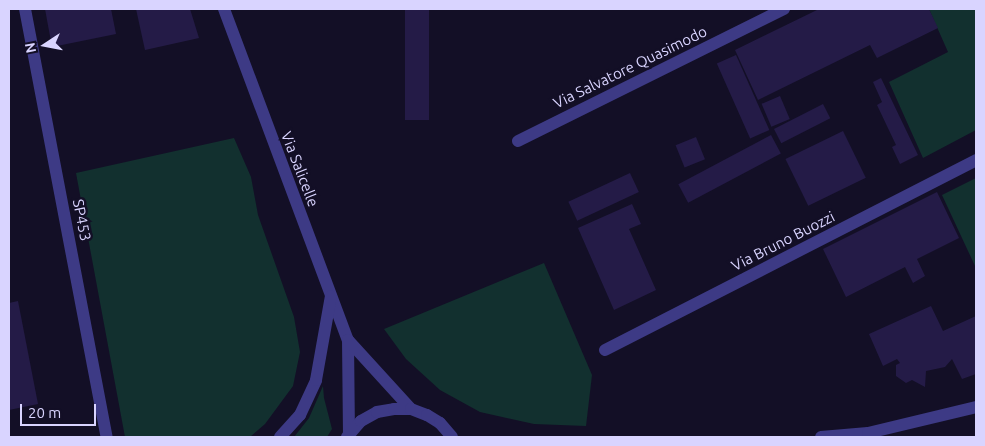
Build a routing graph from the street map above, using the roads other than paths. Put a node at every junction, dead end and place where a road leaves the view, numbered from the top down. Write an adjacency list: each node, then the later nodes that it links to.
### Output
1 (25, 9): 14 (street, SP453)
2 (224, 9): 6 (street, Via Salicelle)
3 (784, 9): 4 (street, Via Salvatore Quasimodo)
4 (518, 141)
5 (976, 160): 8 (street, Via Bruno Buozzi)
6 (331, 296): 7 (street, Via Salicelle); 15 (street)
7 (348, 340): 10 (street); 11 (street)
8 (605, 350)
9 (976, 407): 12 (street)
10 (411, 409): 11 (street); 13 (street)
11 (348, 435)
12 (869, 435): 16 (street)
13 (453, 436)
14 (107, 437)
15 (280, 437)
16 (821, 437)

